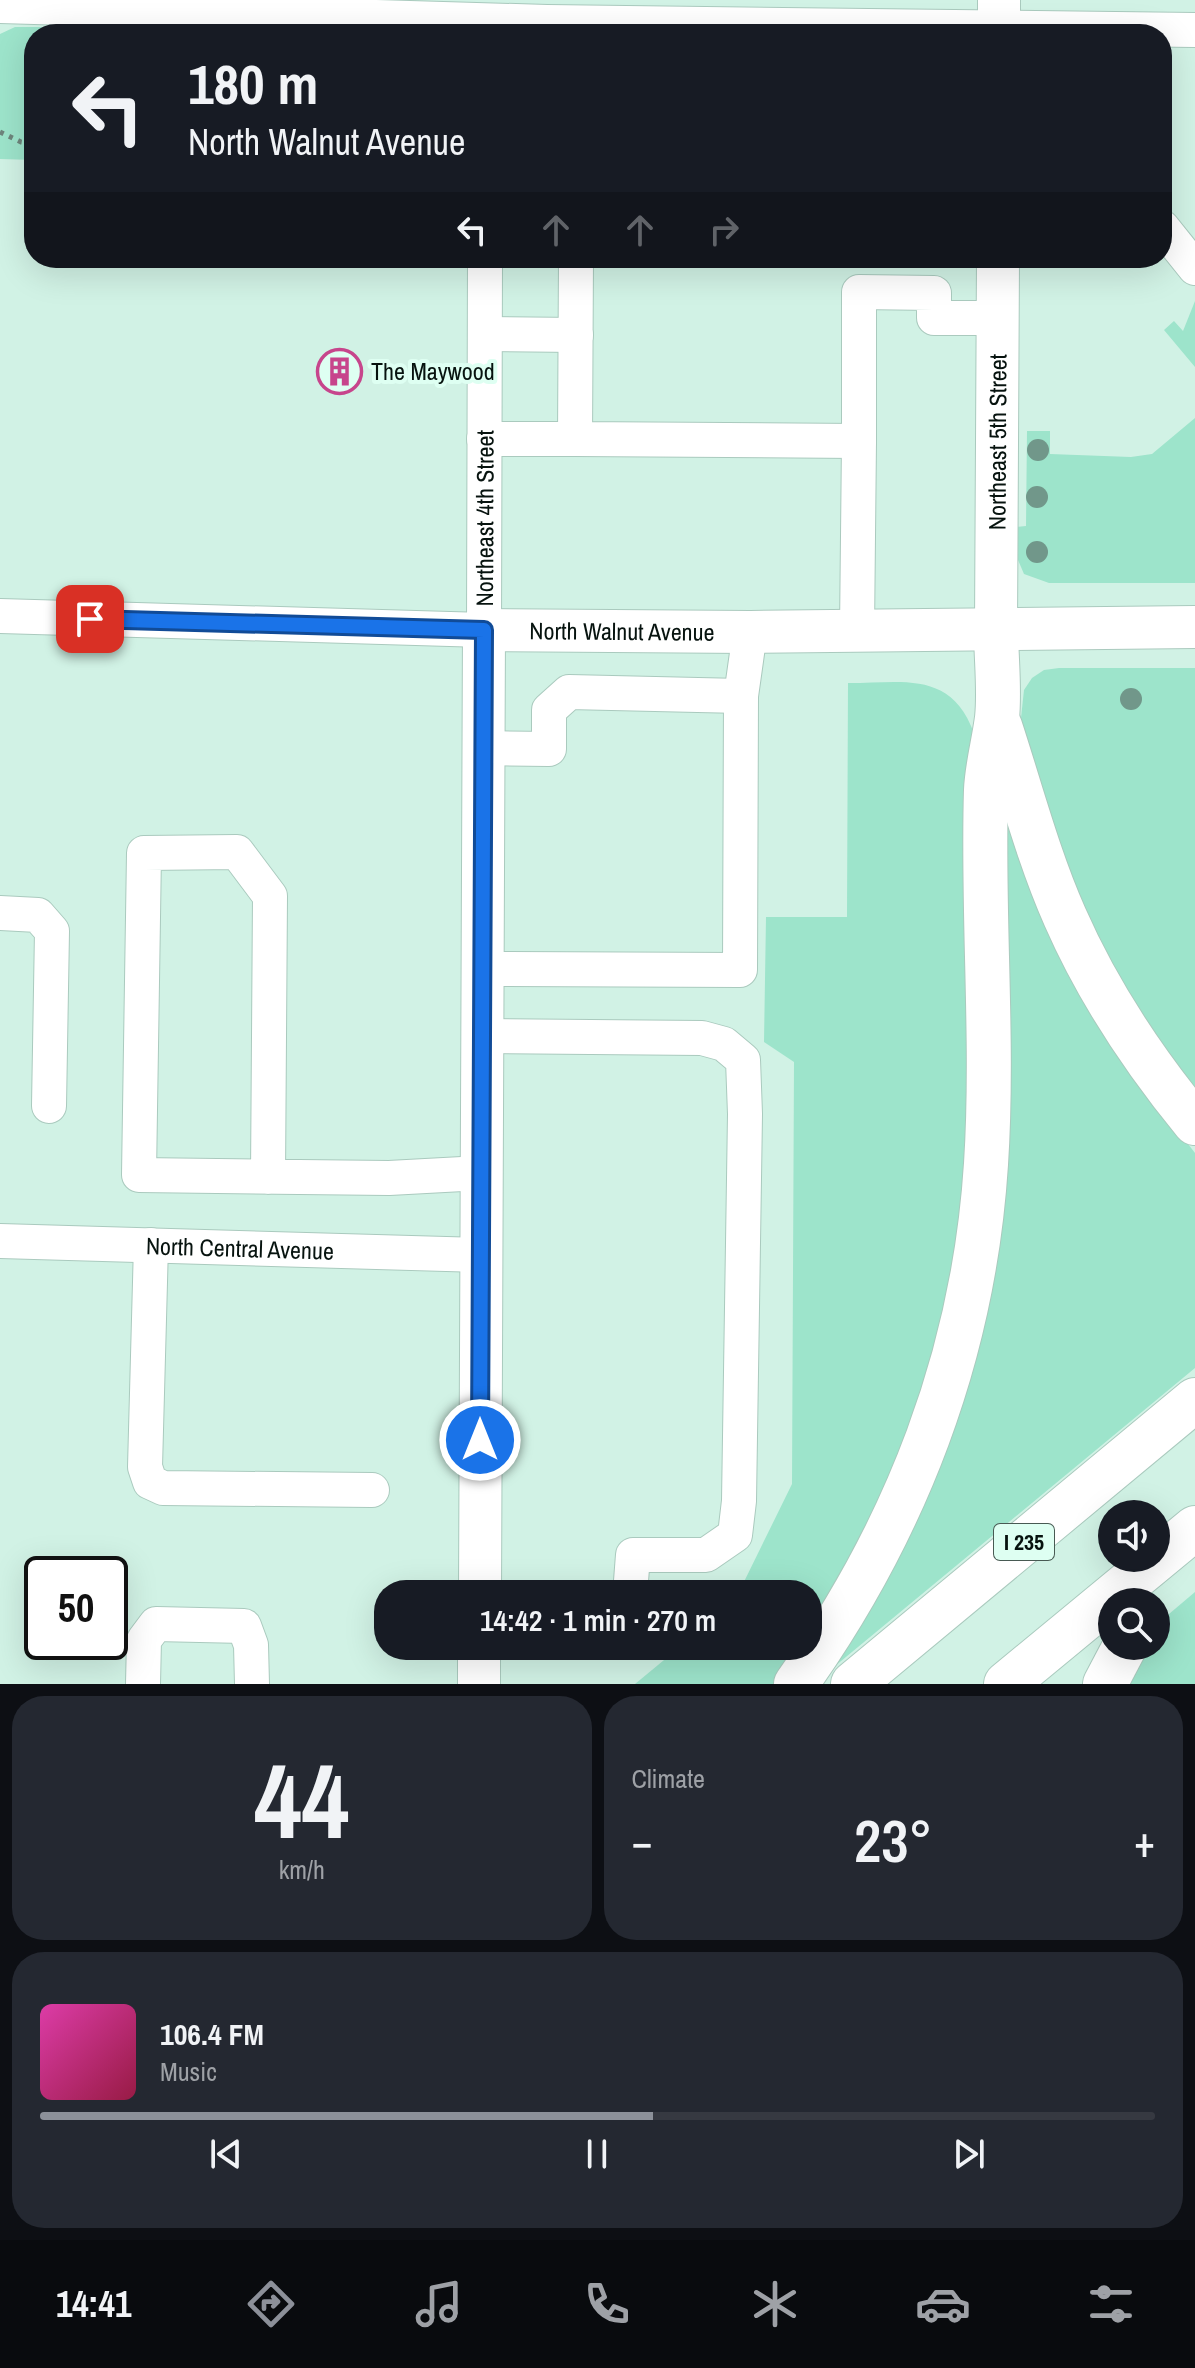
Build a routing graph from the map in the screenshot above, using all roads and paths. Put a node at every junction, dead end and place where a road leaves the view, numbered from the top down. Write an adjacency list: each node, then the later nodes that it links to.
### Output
1 (0, 6): 2 (street)
2 (228, 6): 6 (street)
3 (785, 13): 4 (street); 5 (street)
4 (487, 18): 6 (street)
5 (996, 19): 7 (street)
6 (302, 24)
7 (1086, 24)
8 (1172, 29): 9 (street)
9 (1195, 30)
10 (0, 132): 11 (path)
11 (24, 142)
12 (1172, 239): 16 (street)
13 (485, 268): 18 (street, Northeast 4th Street)
14 (576, 268): 19 (street)
15 (998, 268): 17 (main road, Northeast 5th Street)
16 (1195, 268)
17 (998, 318): 22 (street); 25 (main road, Northeast 5th Street)
18 (485, 334): 19 (street); 20 (street, Northeast 4th Street)
19 (576, 335): 21 (street)
20 (484, 439): 21 (street); 26 (street, Northeast 4th Street)
21 (575, 439): 22 (street)
22 (859, 441): 27 (street)
23 (0, 616): 26 (street, North Walnut Avenue)
24 (1195, 627): 25 (main road, North Walnut Avenue)
25 (996, 628): 27 (main road, North Walnut Avenue); 30 (highway)
26 (484, 630): 28 (main road, North Walnut Avenue); 31 (main road, Northeast 4th Street)
27 (857, 631): 28 (main road, North Walnut Avenue)
28 (750, 632): 29 (street)
29 (741, 696): 31 (street); 33 (street)
30 (997, 716): 36 (highway); 53 (highway)
31 (483, 748): 33 (main road, Northeast 4th Street)
32 (0, 913): 35 (street)
33 (481, 969): 34 (main road, Northeast 4th Street)
34 (481, 1036): 37 (main road, Northeast 4th Street); 46 (street)
35 (49, 1106)
36 (1195, 1123)
37 (481, 1173): 38 (street); 41 (main road, Northeast 4th Street)
38 (268, 1177): 38 (street)
39 (0, 1241): 40 (street, North Central Avenue)
40 (151, 1245): 41 (street, North Central Avenue); 43 (street)
41 (481, 1255): 45 (main road, Northeast 4th Street)
42 (1195, 1400): 54 (highway, I 235)
43 (372, 1490)
44 (1192, 1530): 47 (highway); 55 (highway)
45 (480, 1580)
46 (631, 1580)
47 (1157, 1588)
48 (479, 1660): 52 (main road)
49 (1118, 1660): 56 (highway)
50 (143, 1684): 51 (street)
51 (252, 1684)
52 (479, 1684)
53 (796, 1684)
54 (853, 1684)
55 (1006, 1684)
56 (1105, 1684)

